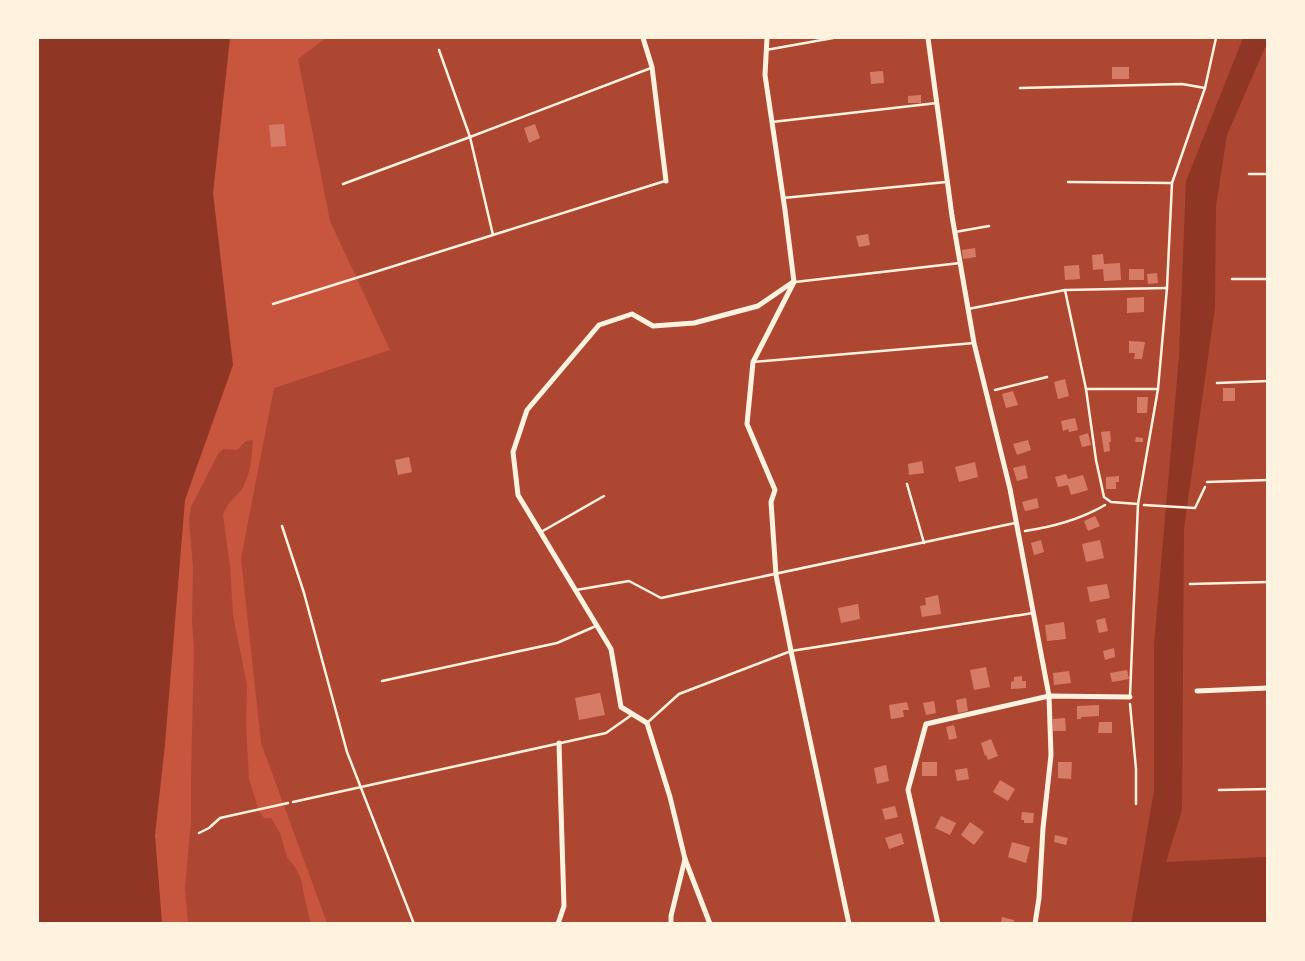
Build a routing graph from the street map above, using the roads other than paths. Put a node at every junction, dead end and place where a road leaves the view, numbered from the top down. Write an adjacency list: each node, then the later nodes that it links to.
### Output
1 (643, 38): 8 (street)
2 (767, 38): 7 (street)
3 (834, 38): 7 (lane)
4 (928, 38): 11 (street)
5 (1216, 38): 10 (lane)
6 (439, 50): 13 (lane)
7 (766, 50): 12 (street)
8 (652, 67): 13 (lane); 16 (street)
9 (1020, 88): 10 (lane)
10 (1205, 88): 19 (lane)
11 (937, 103): 12 (lane); 17 (street)
12 (772, 122): 21 (street)
13 (470, 137): 20 (lane); 24 (lane)
14 (1250, 174): 15 (lane)
15 (1268, 174)
16 (666, 181): 24 (lane)
17 (948, 182): 21 (lane); 23 (street)
18 (1068, 182): 19 (lane)
19 (1172, 183): 29 (lane)
20 (343, 184)
21 (783, 198): 28 (street)
22 (989, 226): 23 (lane)
23 (955, 232): 25 (street)
24 (493, 235): 31 (lane)
25 (960, 264): 28 (lane); 32 (street)
26 (1232, 279): 27 (lane)
27 (1268, 279)
28 (794, 282): 34 (street); 46 (street)
29 (1167, 288): 30 (lane); 38 (lane)
30 (1064, 290): 32 (lane); 37 (lane)
31 (273, 304)
32 (968, 309): 33 (street)
33 (974, 343): 34 (lane); 44 (street)
34 (753, 362): 48 (street)
35 (1268, 381): 36 (lane)
36 (1217, 383)
37 (1086, 389): 38 (lane); 43 (lane)
38 (1158, 389): 43 (lane)
39 (1268, 480): 40 (lane)
40 (1207, 482)
41 (907, 484): 47 (lane)
42 (604, 496): 46 (lane)
43 (1138, 504): 59 (lane)
44 (1016, 523): 47 (lane); 52 (street)
45 (282, 526): 63 (lane)
46 (541, 532): 51 (street)
47 (924, 543): 48 (lane)
48 (776, 575): 51 (lane); 54 (street)
49 (1268, 582): 50 (lane)
50 (1190, 584)
51 (576, 590): 53 (street)
52 (1033, 613): 54 (lane); 58 (street)
53 (597, 626): 55 (lane); 60 (street)
54 (791, 651): 61 (lane); 72 (street)
55 (382, 682)
56 (1268, 688): 57 (street)
57 (1197, 691)
58 (1048, 696): 59 (street); 73 (street); 74 (street)
59 (1130, 697)
60 (633, 714): 61 (street); 62 (lane)
61 (647, 723): 67 (street)
62 (559, 743): 63 (lane); 69 (street)
63 (360, 786): 66 (lane); 68 (lane)
64 (1268, 789): 65 (lane)
65 (1219, 790)
66 (293, 802)
67 (685, 859): 70 (street); 71 (street)
68 (414, 924)
69 (558, 924)
70 (671, 924)
71 (710, 924)
72 (849, 924)
73 (938, 924)
74 (1035, 924)

